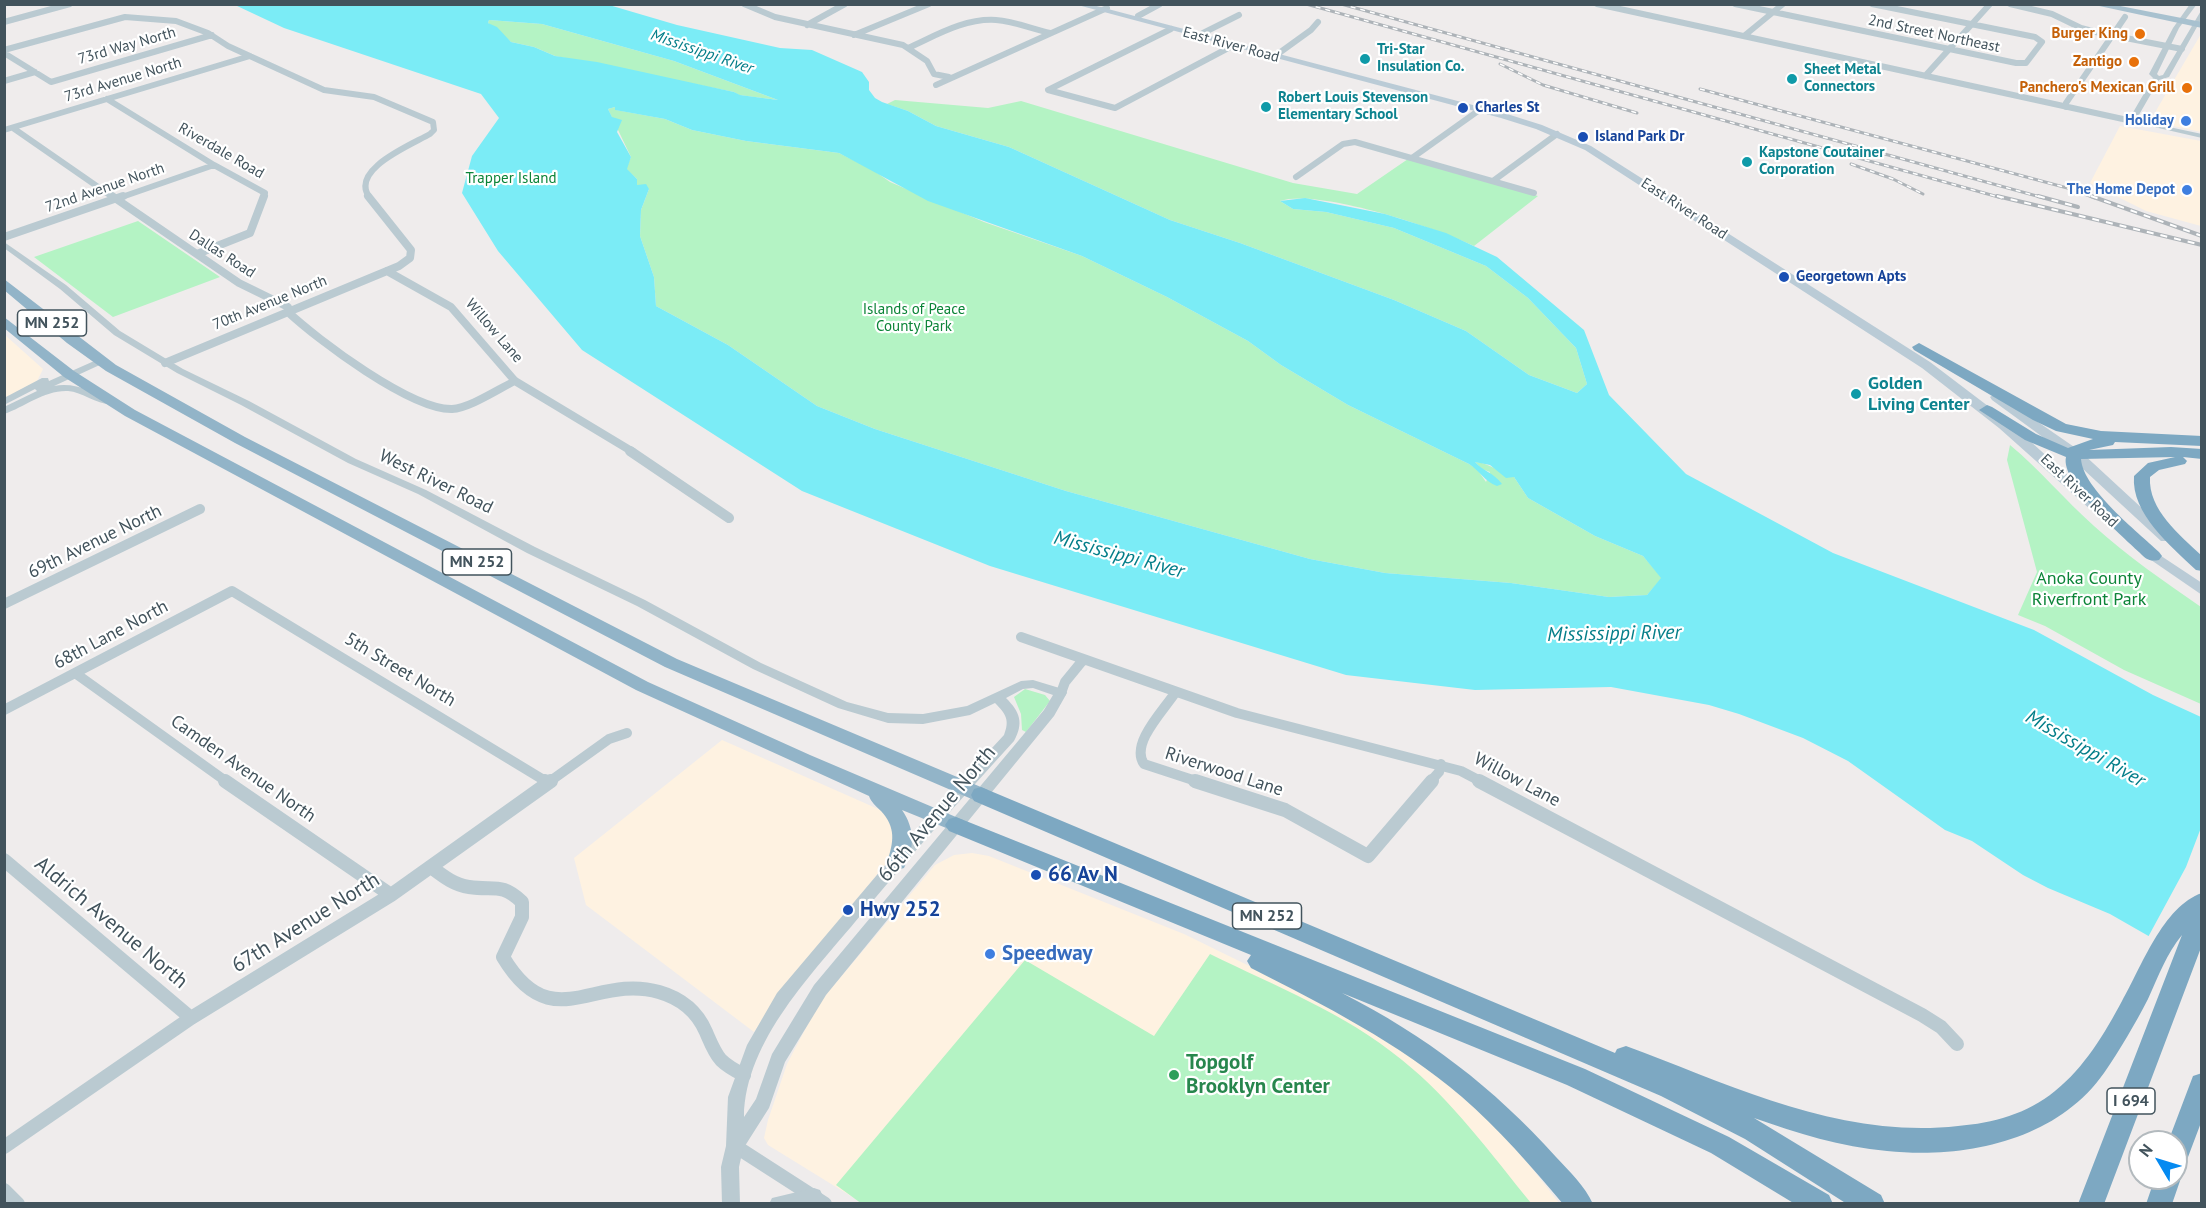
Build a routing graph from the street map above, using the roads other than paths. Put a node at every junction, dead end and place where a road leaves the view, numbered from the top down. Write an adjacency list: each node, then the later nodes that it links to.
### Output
1 (70, 4): 23 (street)
2 (744, 4): 26 (street)
3 (845, 4): 26 (street)
4 (929, 4): 31 (street)
5 (1078, 4): 16 (main road, East River Road)
6 (1160, 4): 18 (street)
7 (1597, 4): 32 (street)
8 (1735, 4): 17 (street, 2nd Street Northeast)
9 (1783, 4): 17 (street)
10 (1872, 4): 25 (street)
11 (1990, 4): 25 (street)
12 (2010, 4): 33 (street)
13 (2094, 4): 21 (main road)
14 (2120, 4): 21 (main road)
15 (2194, 4): 21 (street)
16 (1101, 8): 18 (main road, East River Road); 27 (main road, East River Road); 28 (street)
17 (1773, 12): 32 (street); 37 (street, 2nd Street Northeast)
18 (1138, 15): 29 (main road, East River Road)
19 (1239, 15): 29 (street)
20 (2125, 17): 33 (street)
21 (2183, 19): 22 (main road); 35 (street)
22 (2200, 20): 38 (street)
23 (4, 22)
24 (1318, 22): 40 (street)
25 (1972, 24): 37 (street); 37 (street, 2nd Street Northeast)
26 (807, 25): 31 (street)
27 (1171, 29): 34 (main road, East River Road); 34 (street)
28 (1050, 33): 36 (street); 44 (street)
29 (1203, 33): 40 (main road, East River Road)
30 (212, 35): 39 (street); 41 (street); 42 (street, 73rd Way North)
31 (854, 35): 36 (street)
32 (1744, 36): 43 (street)
33 (2113, 36): 35 (street); 49 (street)
34 (1234, 45): 40 (main road, East River Road)
35 (2167, 46): 38 (street); 45 (street)
36 (909, 48): 44 (street)
37 (1950, 49): 43 (street)
38 (2182, 49): 45 (street)
39 (4, 52): 42 (street)
40 (1277, 54): 50 (main road, East River Road)
41 (249, 56): 48 (street, 73rd Avenue North); 64 (street)
42 (35, 72): 46 (street)
43 (1925, 76): 49 (street)
44 (949, 77): 47 (street)
45 (2157, 78): 51 (street)
46 (4, 81)
47 (936, 85)
48 (106, 99): 52 (street, 73rd Avenue North); 56 (street, Riverdale Road)
49 (2066, 107): 51 (street)
50 (1482, 108): 53 (main road, East River Road); 55 (street); 68 (main road, East River Road)
51 (2132, 121): 54 (street)
52 (9, 129): 60 (street, Dallas Road)
53 (1557, 134): 58 (street); 76 (main road, East River Road)
54 (2202, 136)
55 (1412, 158): 57 (street); 58 (street)
56 (214, 165): 60 (street, 72nd Avenue North); 63 (street, Riverdale Road)
57 (1296, 177)
58 (1493, 181): 59 (street)
59 (1534, 193)
60 (116, 198): 61 (street, 72nd Avenue North); 63 (street, Dallas Road)
61 (4, 237)
62 (4, 244): 70 (street, West River Road)
63 (197, 254): 66 (street, Dallas Road)
64 (387, 271): 66 (street, 70th Avenue North); 72 (street, Willow Lane)
65 (4, 283): 69 (highway, MN 252)
66 (288, 312): 70 (street, 70th Avenue North); 72 (street, Dallas Road)
67 (4, 321): 71 (highway, MN 252)
68 (1919, 347): 77 (highway); 79 (main road, East River Road)
69 (101, 361): 71 (street); 100 (highway, MN 252)
70 (165, 363): 94 (street, West River Road)
71 (69, 374): 73 (street); 74 (highway, MN 252); 75 (street)
72 (515, 381): 83 (street, Willow Lane)
73 (4, 402)
74 (117, 405): 75 (street); 99 (highway, MN 252)
75 (4, 410)
76 (1987, 410): 79 (highway); 84 (main road, East River Road)
77 (2182, 441): 78 (highway); 79 (highway)
78 (2202, 441)
79 (2075, 454): 80 (highway); 84 (highway); 85 (main road, East River Road)
80 (2202, 454)
81 (2202, 462): 85 (highway)
82 (200, 509): 88 (street, 69th Avenue North)
83 (729, 518)
84 (2154, 556): 86 (main road, East River Road)
85 (2202, 567)
86 (2202, 590)
87 (232, 591): 91 (street, 68th Lane North); 98 (street, 5th Street North)
88 (4, 604)
89 (1021, 637): 90 (street, Willow Lane)
90 (1083, 660): 92 (street, 66th Avenue North); 93 (street, Willow Lane)
91 (75, 673): 95 (street, 68th Lane North); 105 (street, Camden Avenue North)
92 (1061, 693): 94 (street); 100 (street, 66th Avenue North)
93 (1175, 693): 97 (street, Willow Lane); 97 (street, Riverwood Lane)
94 (998, 698): 100 (street, 66th Avenue North)
95 (4, 710)
96 (627, 733): 98 (street, 67th Avenue North)
97 (1441, 764): 111 (street, Willow Lane)
98 (548, 782): 104 (street, 67th Avenue North)
99 (866, 787): 101 (highway, MN 252); 103 (highway)
100 (972, 792): 101 (street, 66th Avenue North); 101 (street, 66th Avenue North); 109 (highway, MN 252)
101 (947, 821): 103 (street, 66th Avenue North); 106 (highway, MN 252); 116 (street, 66th Avenue North)
102 (4, 860): 110 (street, Aldrich Avenue North)
103 (897, 862): 112 (street, 66th Avenue North)
104 (431, 867): 105 (street, 67th Avenue North); 112 (street)
105 (391, 895): 110 (street, 67th Avenue North)
106 (1131, 897): 114 (highway); 125 (highway)
107 (2202, 902): 109 (highway)
108 (2202, 912): 127 (highway, I 694)
109 (1376, 963): 126 (highway)
110 (191, 1018): 117 (street, 67th Avenue North)
111 (1957, 1044)
112 (744, 1075): 116 (street, 66th Avenue North)
113 (2202, 1084): 115 (highway)
114 (1499, 1115): 123 (highway); 124 (highway)
115 (2185, 1130)
116 (735, 1146): 119 (street); 121 (street, 66th Avenue North)
117 (4, 1147)
118 (4, 1190): 120 (street)
119 (819, 1200): 122 (street)
120 (18, 1203)
121 (731, 1203)
122 (778, 1203)
123 (1569, 1203)
124 (1580, 1203)
125 (1820, 1203)
126 (1872, 1203)
127 (2091, 1203)

